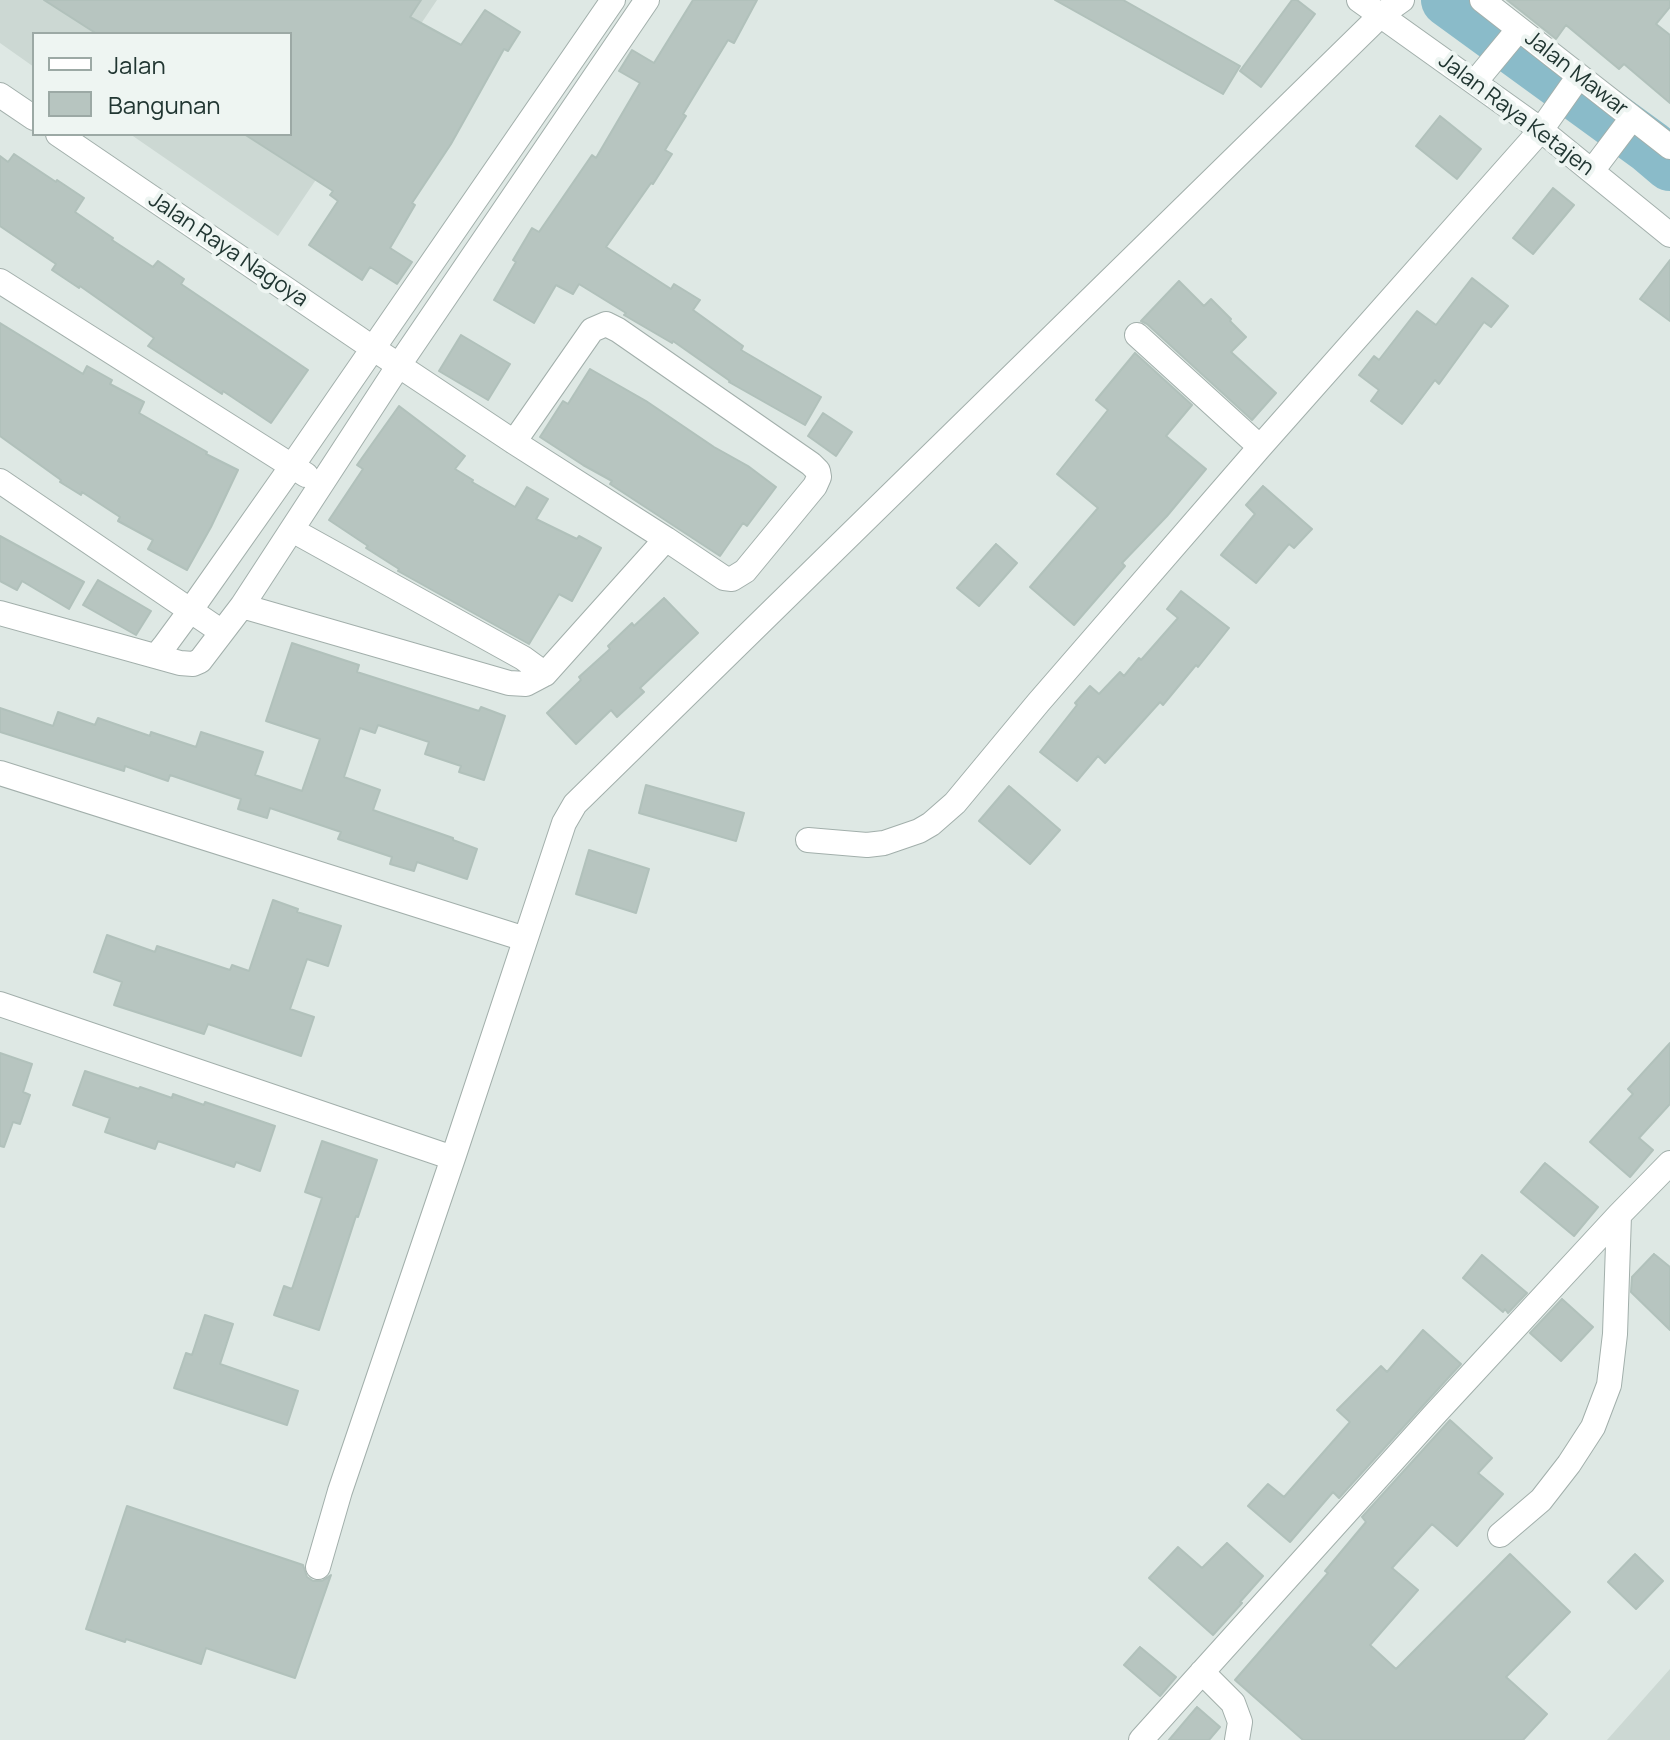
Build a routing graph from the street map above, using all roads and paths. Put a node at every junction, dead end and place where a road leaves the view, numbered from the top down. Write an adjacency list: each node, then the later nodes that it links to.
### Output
1 (613, 0): 20 (street)
2 (647, 0): 21 (street)
3 (1359, 0): 6 (street, Jalan Raya Ketajen)
4 (1402, 0): 6 (street)
5 (1482, 0): 7 (street, Jalan Mawar)
6 (1381, 15): 8 (street, Jalan Raya Ketajen); 37 (street)
7 (1513, 36): 8 (street); 9 (street, Jalan Mawar)
8 (1480, 76): 12 (street, Jalan Raya Ketajen)
9 (1575, 81): 12 (street); 13 (street, Jalan Mawar)
10 (0, 95): 11 (street)
11 (32, 117)
12 (1548, 120): 16 (street, Jalan Raya Ketajen); 23 (street)
13 (1630, 120): 15 (street, Jalan Mawar); 16 (street)
14 (61, 136): 20 (street, Jalan Raya Nagoya)
15 (1670, 147)
16 (1598, 163): 17 (street, Jalan Raya Ketajen)
17 (1670, 235)
18 (0, 281): 24 (street)
19 (1137, 335): 23 (street)
20 (374, 349): 21 (street, Jalan Raya Nagoya); 24 (street)
21 (399, 365): 22 (street, Jalan Raya Nagoya); 26 (street)
22 (514, 442): 28 (street, Jalan Raya Nagoya); 28 (street, Jalan Raya Nagoya)
23 (1260, 447): 36 (street)
24 (292, 466): 26 (street); 30 (street)
25 (0, 481): 30 (street)
26 (322, 485): 27 (street)
27 (292, 530): 29 (street); 34 (street)
28 (666, 539): 34 (street)
29 (242, 606): 32 (street); 34 (street)
30 (190, 611): 32 (street); 33 (street)
31 (0, 613): 33 (street)
32 (222, 632): 33 (street)
33 (156, 656)
34 (545, 674)
35 (0, 773): 37 (street)
36 (808, 840)
37 (525, 939): 39 (street)
38 (0, 1004): 39 (street)
39 (453, 1158): 43 (street)
40 (1670, 1163): 41 (street)
41 (1619, 1215): 42 (street); 44 (street)
42 (1500, 1535)
43 (318, 1567)
44 (1202, 1672): 45 (street); 46 (street)
45 (1141, 1740)
46 (1237, 1740)

